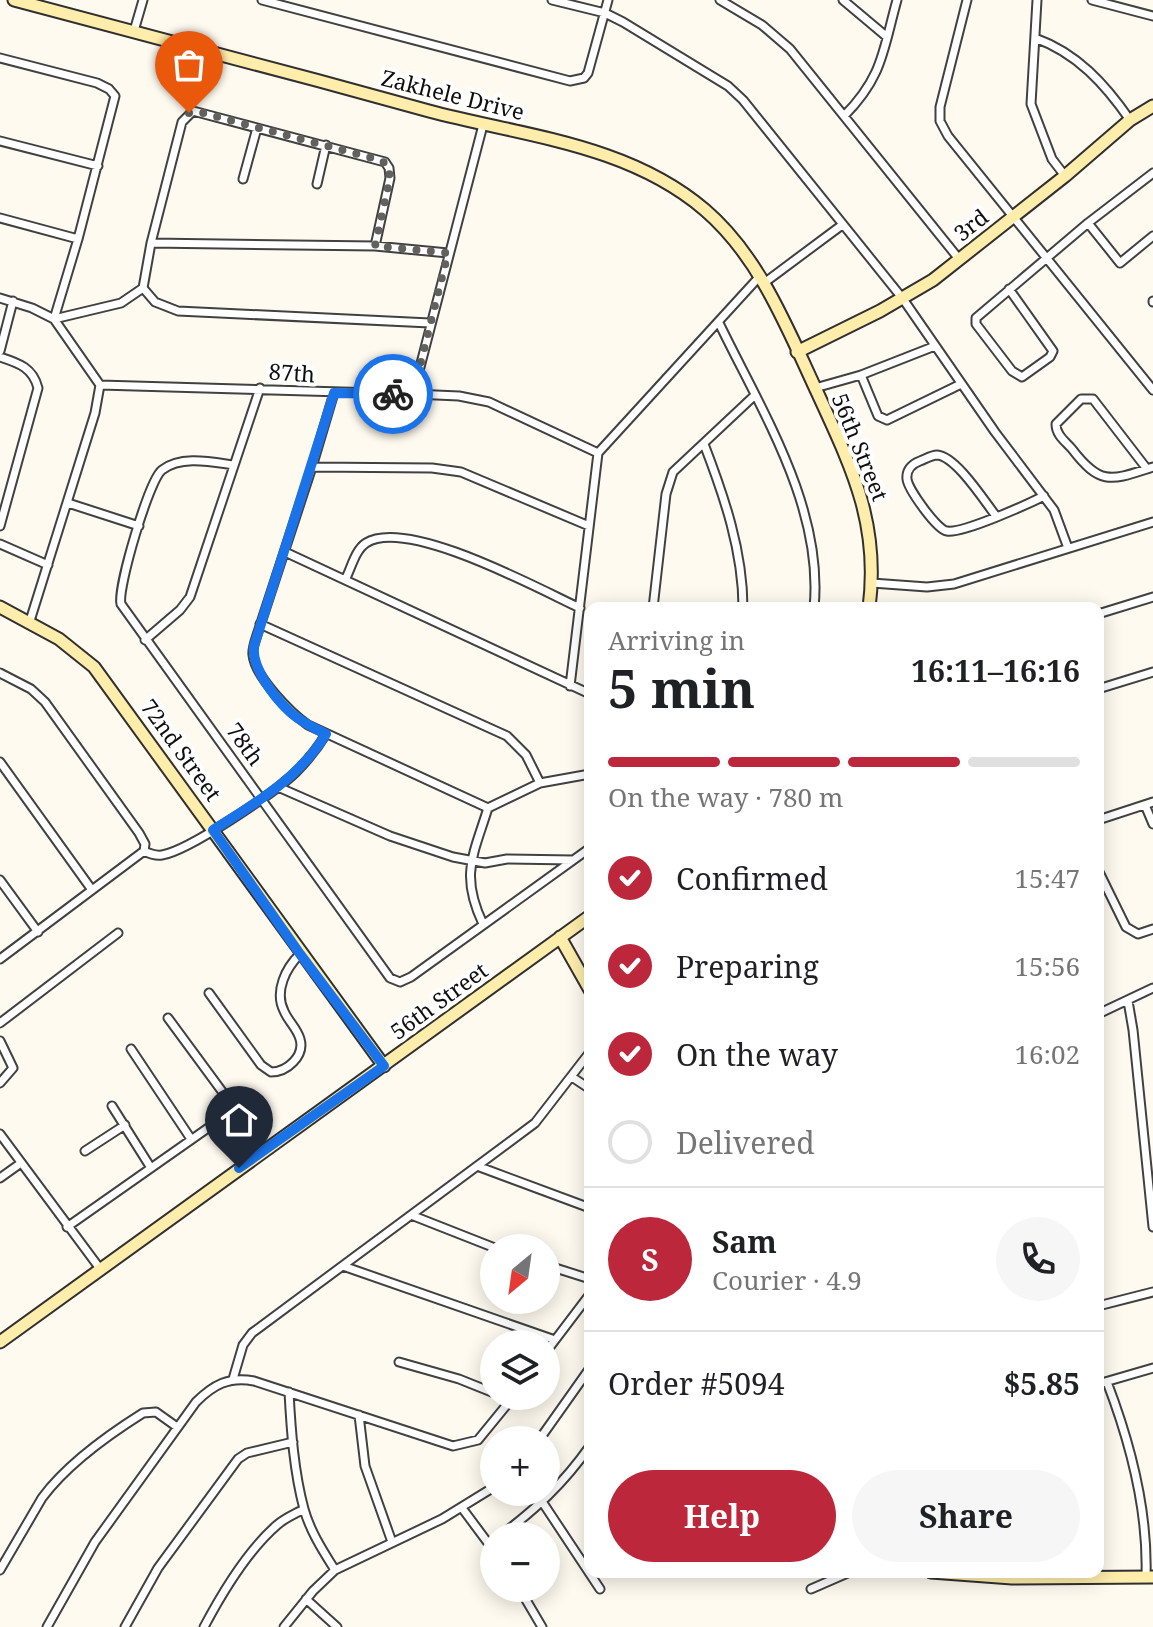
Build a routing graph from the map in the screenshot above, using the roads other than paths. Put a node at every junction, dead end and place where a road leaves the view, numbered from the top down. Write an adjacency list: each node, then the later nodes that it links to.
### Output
1 (14, 0): 14 (street, Zakhele Drive)
2 (143, 0): 14 (street)
3 (262, 0): 12 (street)
4 (552, 0): 12 (street)
5 (608, 0): 12 (street)
6 (720, 0): 19 (street)
7 (843, 0): 15 (street)
8 (897, 0): 15 (street)
9 (967, 0): 30 (street)
10 (1037, 0): 16 (street)
11 (1092, 0): 13 (street)
12 (605, 13): 33 (street)
13 (1153, 16)
14 (134, 31): 21 (street, Zakhele Drive)
15 (887, 37): 19 (street)
16 (1035, 38): 20 (street); 27 (street)
17 (0, 58): 25 (street)
18 (1153, 106): 20 (street, 3rd)
19 (844, 116): 40 (street)
20 (1130, 120): 27 (street, 3rd)
21 (483, 125): 38 (street); 41 (street, Zakhele Drive)
22 (257, 128): 24 (street); 28 (street); 36 (street)
23 (0, 141): 25 (street)
24 (326, 145): 29 (street); 37 (street)
25 (98, 166): 35 (street)
26 (1153, 173): 32 (street)
27 (1065, 176): 30 (street, 3rd)
28 (243, 179)
29 (317, 184)
30 (1015, 216): 39 (street); 40 (street, 3rd)
31 (0, 218): 35 (street)
32 (1088, 223): 34 (street); 39 (street)
33 (842, 225): 41 (street); 45 (street)
34 (1153, 236)
35 (78, 239): 47 (street)
36 (151, 243): 37 (street); 42 (street)
37 (375, 246): 38 (street)
38 (448, 253): 48 (street)
39 (1046, 257): 43 (street); 59 (street)
40 (959, 259): 45 (street, 3rd)
41 (762, 280): 49 (street); 52 (street, Zakhele Drive)
42 (143, 288): 47 (street); 48 (street)
43 (1009, 289): 43 (street)
44 (0, 298): 46 (street)
45 (903, 299): 50 (street); 52 (street, 3rd)
46 (13, 301): 47 (street); 51 (street)
47 (54, 319): 56 (street)
48 (430, 323): 61 (street)
49 (719, 323): 62 (street); 64 (street)
50 (935, 346): 54 (street); 55 (street)
51 (0, 351)
52 (797, 352): 58 (street, 56th Street)
53 (0, 357): 72 (street)
54 (861, 375): 55 (street); 58 (street)
55 (961, 384): 68 (street)
56 (100, 385): 57 (street, 87th); 69 (street)
57 (260, 388): 60 (street, 87th); 65 (street)
58 (815, 388): 80 (street, 56th Street)
59 (1153, 390)
60 (334, 393): 61 (street, 87th); 66 (street)
61 (413, 394): 64 (street, 87th)
62 (754, 396): 63 (street); 84 (street)
63 (704, 444): 82 (street); 83 (street)
64 (598, 453): 74 (street)
65 (234, 465): 73 (street, 78th); 91 (street)
66 (312, 467): 74 (street); 77 (street)
67 (1150, 468): 67 (street)
68 (1044, 496): 70 (street); 76 (street)
69 (68, 503): 73 (street); 78 (street)
70 (996, 516): 70 (street)
71 (1153, 522): 76 (street)
72 (0, 526)
73 (139, 526): 91 (street, 78th)
74 (589, 526): 87 (street)
75 (0, 544): 78 (street)
76 (1068, 548): 80 (street)
77 (285, 552): 79 (street); 90 (street)
78 (48, 565): 89 (street)
79 (345, 580): 87 (street); 94 (street)
80 (872, 583): 85 (street, 56th Street)
81 (1153, 597): 88 (street)
82 (654, 602)
83 (742, 602)
84 (814, 602)
85 (870, 602)
86 (0, 607): 89 (street, 72nd Street)
87 (580, 608): 94 (street)
88 (1104, 612)
89 (29, 624): 107 (street, 72nd Street)
90 (260, 624): 97 (street); 100 (street)
91 (145, 640): 102 (street, 78th)
92 (1153, 672): 95 (street)
93 (0, 673): 108 (street)
94 (570, 686): 96 (street)
95 (1104, 687)
96 (584, 692)
97 (326, 734): 101 (street); 104 (street)
98 (0, 762): 114 (street)
99 (584, 775): 100 (street)
100 (540, 783): 104 (street)
101 (278, 787): 102 (street); 111 (street)
102 (263, 799): 107 (street); 116 (street, 78th)
103 (1149, 804): 105 (street); 106 (street)
104 (488, 808): 111 (street)
105 (1104, 818)
106 (1153, 824)
107 (213, 830): 108 (street); 121 (street, 72nd Street)
108 (144, 851): 114 (street)
109 (584, 853): 110 (street, 78th)
110 (575, 860): 111 (street); 116 (street, 78th)
111 (471, 861): 116 (street)
112 (0, 880): 118 (street)
113 (1104, 882): 117 (street)
114 (92, 890): 118 (street)
115 (584, 920): 120 (street, 56th Street)
116 (483, 924)
117 (1153, 929)
118 (38, 932): 122 (street)
119 (118, 933): 129 (street)
120 (560, 937): 123 (street); 133 (street, 56th Street)
121 (300, 954): 125 (street); 133 (street, 72nd Street)
122 (0, 959)
123 (584, 979)
124 (1153, 988): 126 (street)
125 (209, 993)
126 (1128, 1001): 127 (street); 149 (street)
127 (1104, 1011)
128 (168, 1018): 140 (street)
129 (0, 1023)
130 (0, 1041): 135 (street)
131 (131, 1049): 140 (street)
132 (584, 1060): 134 (street)
133 (384, 1066): 153 (street, 56th Street)
134 (572, 1077): 136 (street); 143 (street)
135 (0, 1083)
136 (584, 1085)
137 (112, 1106): 138 (street)
138 (125, 1125): 141 (street); 144 (street)
139 (0, 1134): 142 (street)
140 (191, 1139): 144 (street)
141 (85, 1151)
142 (21, 1163): 145 (street); 148 (street)
143 (477, 1166): 146 (street); 147 (street)
144 (151, 1168): 148 (street)
145 (0, 1178)
146 (584, 1206)
147 (411, 1215): 150 (street); 151 (street)
148 (67, 1227): 153 (street)
149 (1153, 1227)
150 (480, 1242)
151 (343, 1266): 158 (street); 164 (street)
152 (560, 1269): 154 (street)
153 (101, 1270): 160 (street, 56th Street)
154 (584, 1277)
155 (1153, 1292): 157 (street)
156 (584, 1302): 159 (street)
157 (1104, 1304)
158 (526, 1330)
159 (560, 1333)
160 (0, 1342)
161 (399, 1362): 167 (street)
162 (1153, 1368): 165 (street)
163 (584, 1376): 171 (street)
164 (233, 1379): 168 (street); 172 (street)
165 (1107, 1382): 166 (street); 188 (street)
166 (1104, 1383)
167 (480, 1387)
168 (289, 1392): 170 (street); 173 (street)
169 (502, 1410): 170 (street)
170 (359, 1415): 183 (street)
171 (549, 1426)
172 (177, 1427): 185 (street); 195 (street)
173 (293, 1442): 180 (street); 196 (street)
174 (584, 1454): 175 (street)
175 (560, 1484)
176 (480, 1496): 179 (street)
177 (539, 1506): 181 (street)
178 (545, 1506): 184 (street)
179 (462, 1508): 182 (street); 183 (street)
180 (304, 1509): 186 (street); 197 (street)
181 (518, 1522)
182 (480, 1530)
183 (392, 1542): 186 (street)
184 (584, 1565)
185 (0, 1570)
186 (335, 1570): 193 (street)
187 (1104, 1575): 188 (street)
188 (1150, 1577)
189 (593, 1578): 191 (street)
190 (836, 1578): 192 (street)
191 (600, 1589)
192 (811, 1589)
193 (306, 1599): 198 (street); 199 (street)
194 (527, 1602): 200 (street)
195 (47, 1627)
196 (125, 1627)
197 (204, 1627)
198 (284, 1627)
199 (337, 1627)
200 (542, 1627)

